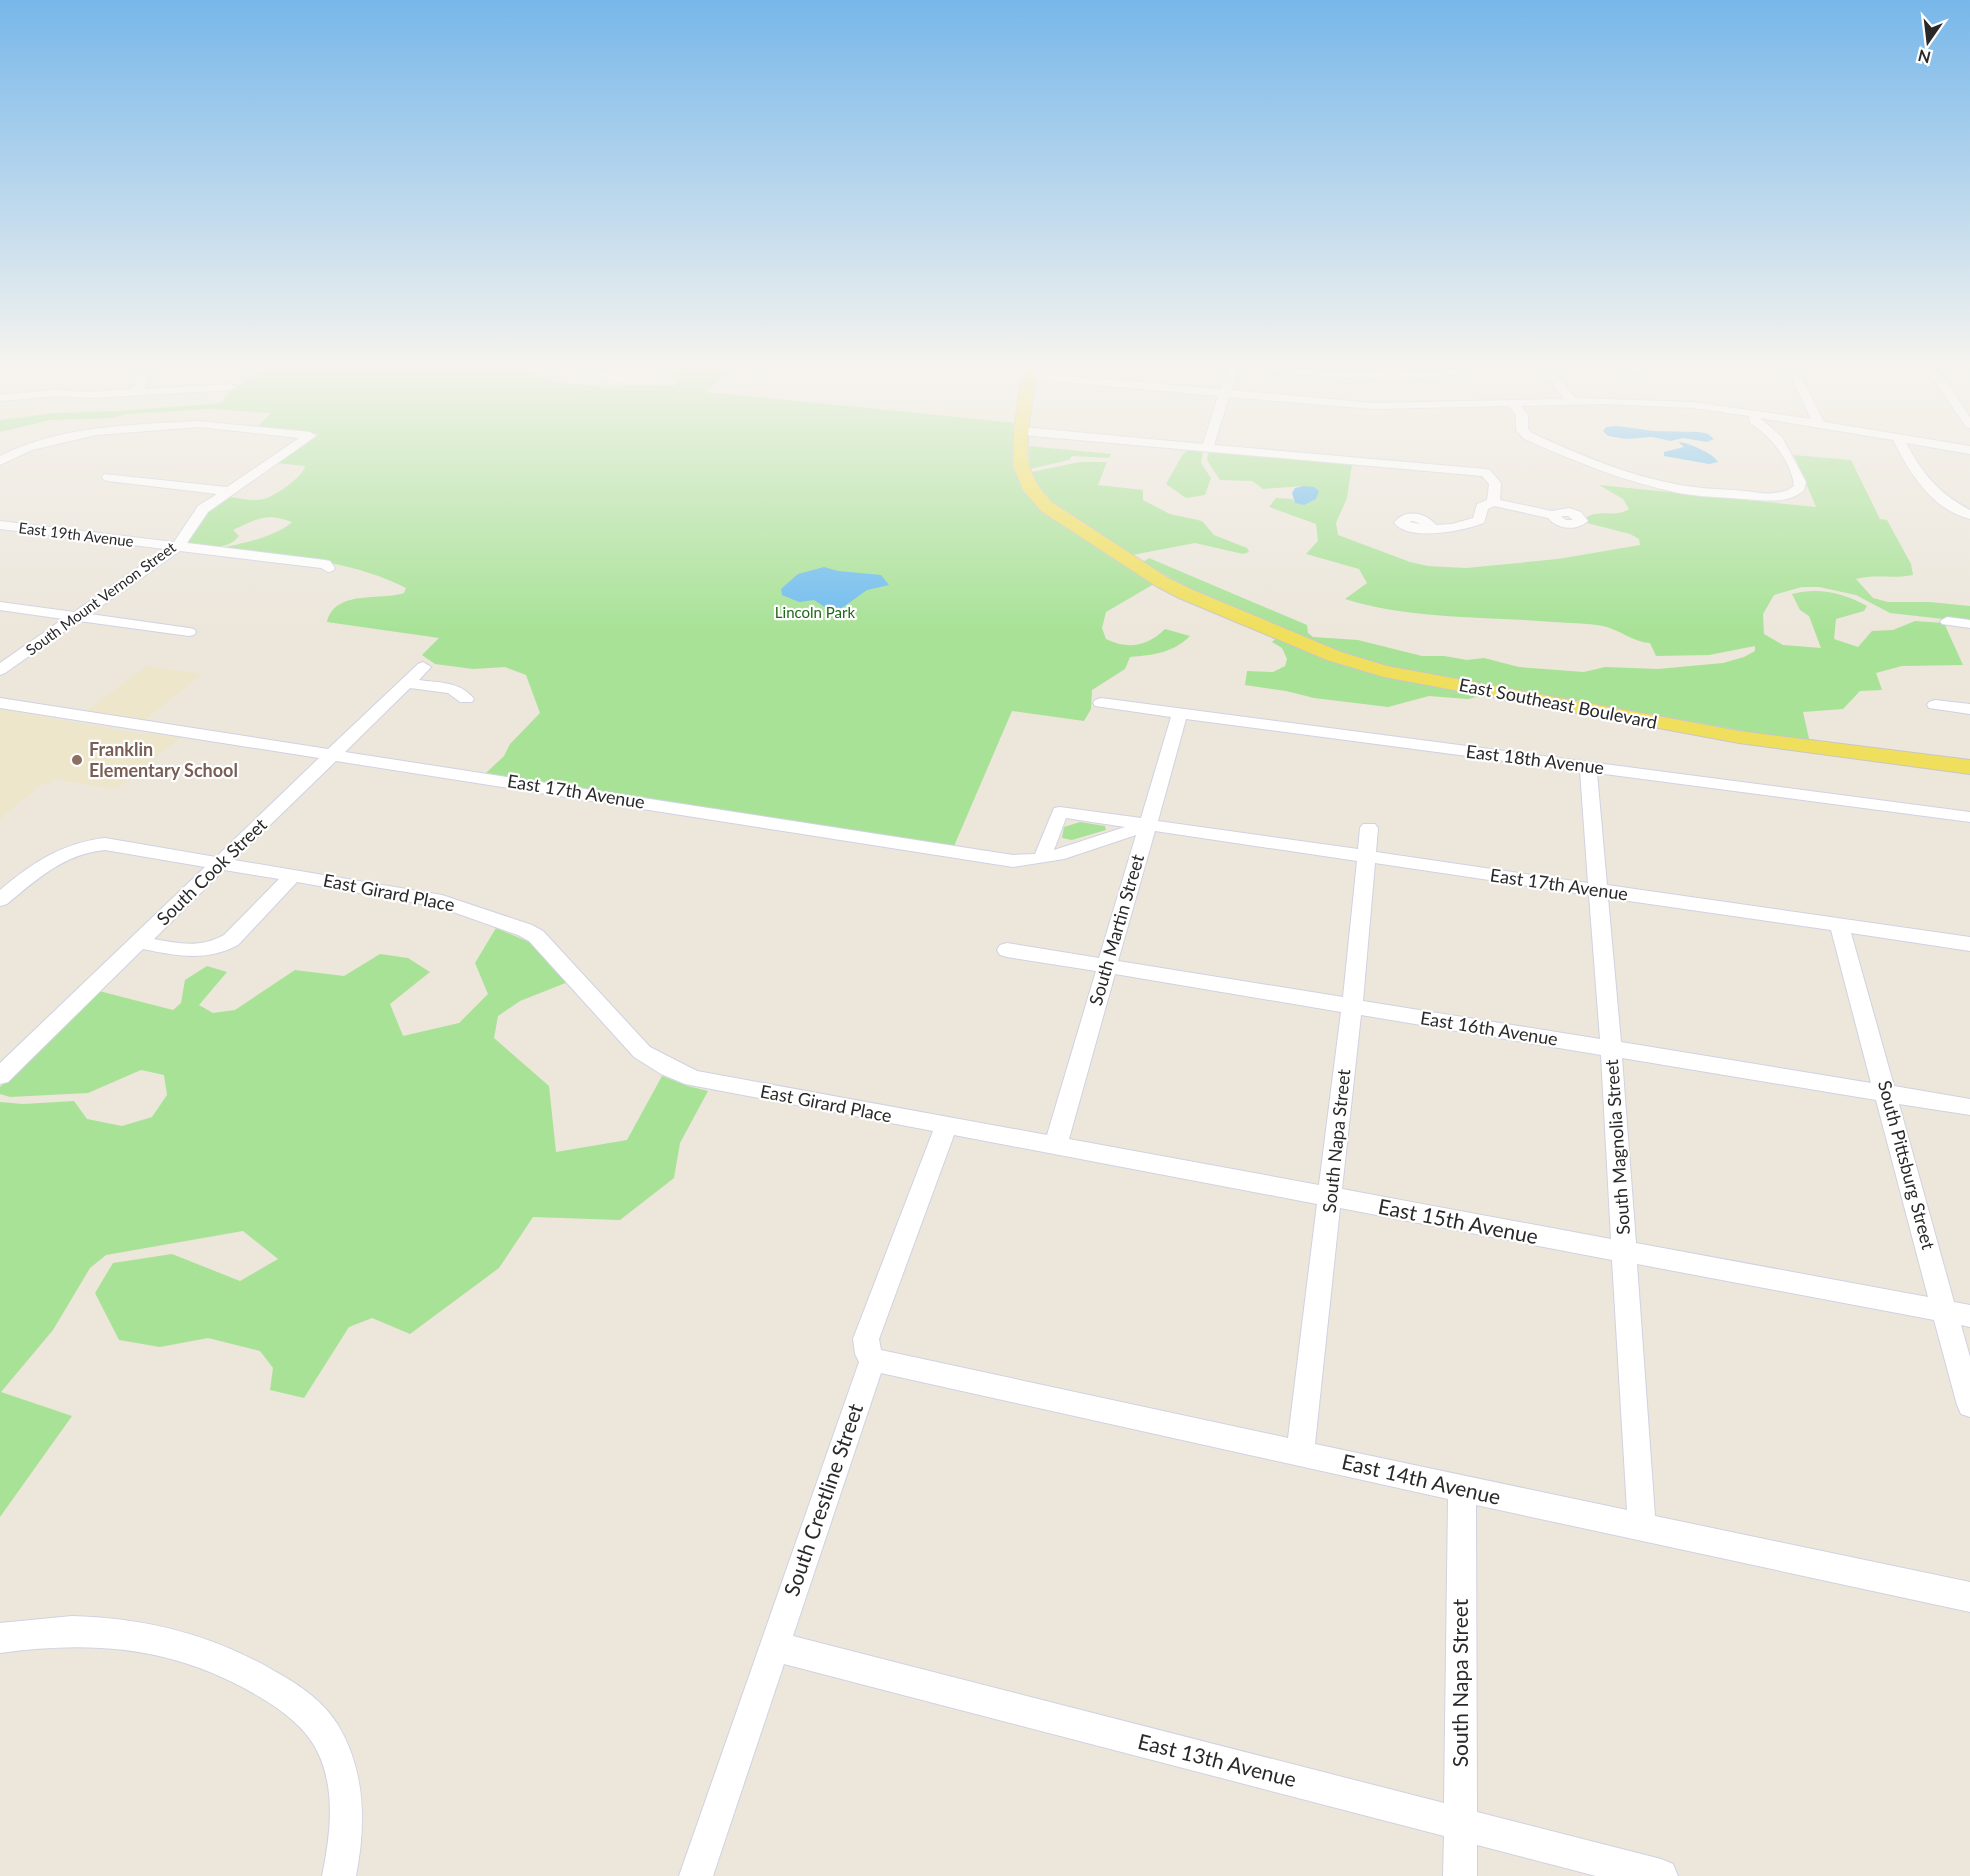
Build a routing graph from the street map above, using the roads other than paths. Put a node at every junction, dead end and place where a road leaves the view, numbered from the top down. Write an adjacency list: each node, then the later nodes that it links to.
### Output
1 (281, 456): 8 (street, South Mount Vernon Street)
2 (1023, 456): 32 (main road, East Southeast Boulevard)
3 (1306, 456): 9 (street)
4 (1575, 456): 5 (street)
5 (1787, 456)
6 (1907, 456): 11 (street)
7 (108, 477): 8 (street)
8 (228, 491): 14 (street, South Mount Vernon Street)
9 (1493, 502): 10 (street); 13 (street)
10 (1553, 515)
11 (1970, 515)
12 (0, 525): 14 (street, East 19th Avenue)
13 (1425, 528)
14 (179, 545): 15 (street, East 19th Avenue); 17 (street, South Mount Vernon Street)
15 (328, 568)
16 (0, 606): 17 (street)
17 (77, 617): 20 (street); 22 (street, South Mount Vernon Street)
18 (1947, 621): 19 (street)
19 (1970, 624)
20 (189, 632)
21 (423, 667): 23 (street, South Cook Street)
22 (0, 670)
23 (406, 683): 24 (street); 30 (street, South Cook Street)
24 (466, 699)
25 (0, 703): 30 (street, East 17th Avenue)
26 (1101, 703): 29 (street, East 18th Avenue)
27 (1935, 705): 28 (street)
28 (1970, 709)
29 (1180, 714): 31 (street, East 18th Avenue); 34 (street, South Martin Street)
30 (333, 754): 37 (street, East 17th Avenue); 38 (street, South Cook Street)
31 (1588, 767): 33 (street, East 18th Avenue); 40 (street, South Magnolia Street)
32 (1970, 767)
33 (1970, 817)
34 (1148, 825): 36 (street, East 17th Avenue); 37 (street, East 17th Avenue); 37 (street, East 17th Avenue); 46 (street, South Martin Street)
35 (1369, 828): 36 (street, South Napa Street)
36 (1367, 857): 40 (street, East 17th Avenue); 47 (street, South Napa Street)
37 (1042, 858)
38 (220, 864): 39 (street, East Girard Place); 41 (street, East Girard Place); 43 (street, South Cook Street)
39 (294, 875): 43 (street); 52 (street, East Girard Place)
40 (1599, 891): 42 (street, East 17th Avenue); 48 (street, South Magnolia Street)
41 (0, 900)
42 (1839, 925): 44 (street, East 17th Avenue); 50 (street, South Pittsburg Street)
43 (140, 942): 49 (street, South Cook Street)
44 (1970, 944)
45 (1007, 950): 46 (street, East 16th Avenue)
46 (1106, 966): 47 (street, East 16th Avenue); 53 (street, South Martin Street)
47 (1352, 1006): 48 (street, East 16th Avenue); 54 (street, South Napa Street)
48 (1611, 1048): 50 (street, East 16th Avenue); 55 (street, South Magnolia Street)
49 (0, 1076)
50 (1887, 1094): 51 (street, East 16th Avenue); 56 (street, South Pittsburg Street)
51 (1970, 1107)
52 (946, 1126): 53 (street, East 15th Avenue); 58 (street, South Crestline Street)
53 (1055, 1147): 54 (street, East 15th Avenue)
54 (1331, 1198): 55 (street, East 15th Avenue); 60 (street, South Napa Street)
55 (1625, 1253): 56 (street, East 15th Avenue); 62 (street, South Magnolia Street)
56 (1945, 1311): 57 (street, East 15th Avenue); 59 (street, South Pittsburg Street)
57 (1970, 1316)
58 (873, 1360): 60 (street, East 14th Avenue); 65 (street, South Crestline Street)
59 (1970, 1405)
60 (1300, 1453): 61 (street, East 14th Avenue)
61 (1462, 1489): 62 (street, East 14th Avenue); 66 (street, South Napa Street)
62 (1642, 1528): 63 (street, East 14th Avenue)
63 (1970, 1597)
64 (0, 1638): 67 (street)
65 (773, 1646): 66 (street, East 13th Avenue); 68 (street, South Crestline Street)
66 (1461, 1824): 69 (street, South Napa Street); 70 (street, East 13th Avenue)
67 (339, 1876)
68 (696, 1876)
69 (1460, 1876)
70 (1661, 1876)

